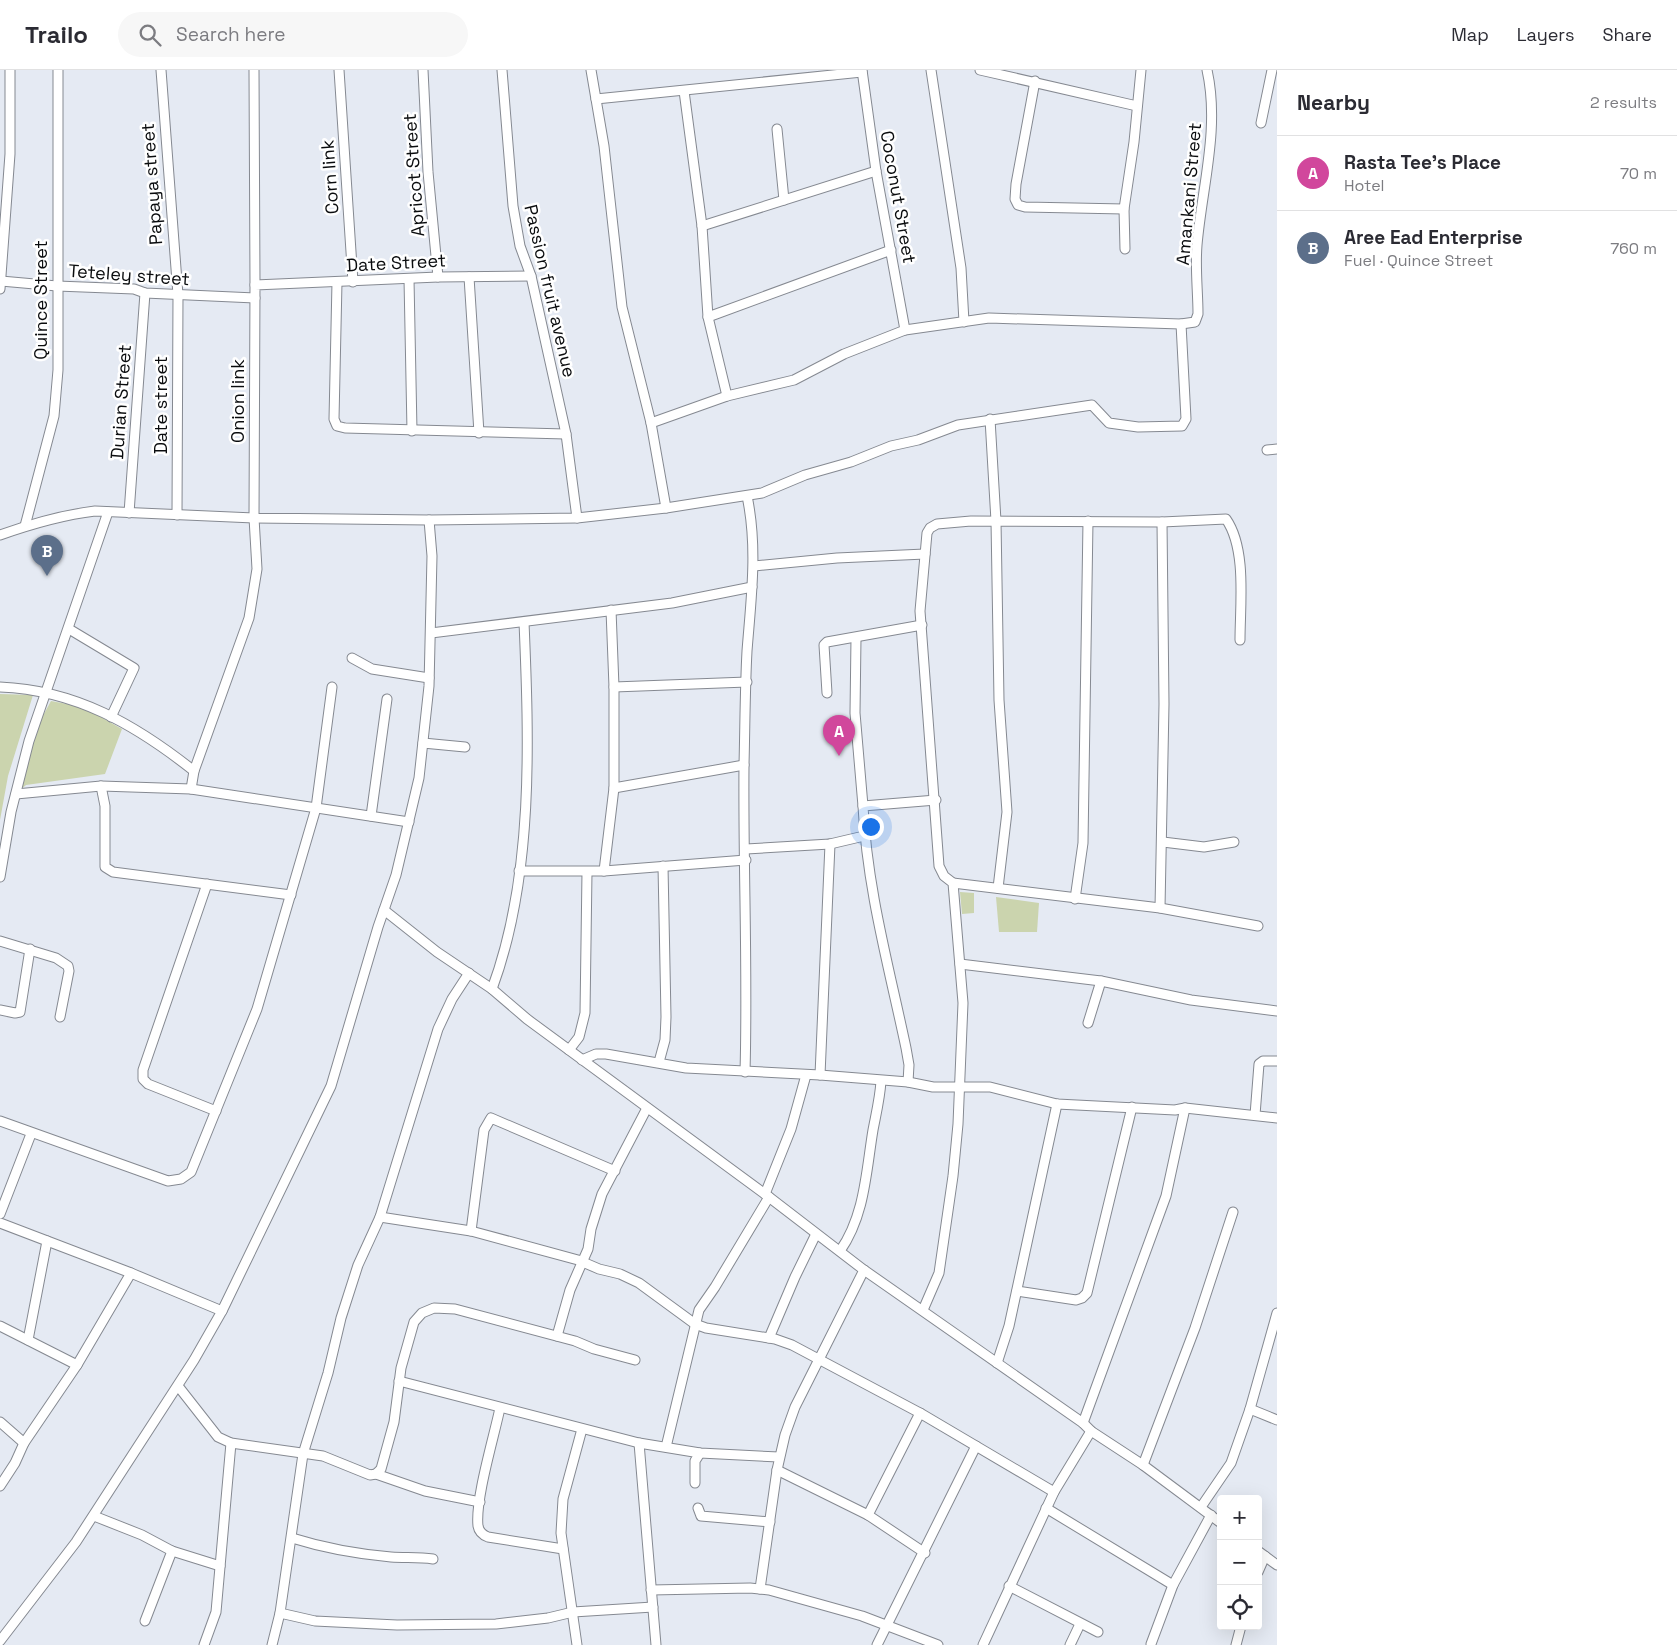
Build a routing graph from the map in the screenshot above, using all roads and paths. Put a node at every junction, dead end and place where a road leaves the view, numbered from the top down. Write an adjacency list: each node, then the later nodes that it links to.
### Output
1 (10, 70): 31 (street)
2 (58, 70): 35 (street, Quince Street)
3 (160, 70): 38 (street, Papaya street)
4 (254, 70): 34 (street, Onion link)
5 (339, 70): 33 (street, Corn link)
6 (423, 70): 28 (street, Apricot Street)
7 (502, 70): 27 (street, Passion fruit avenue)
8 (591, 70): 17 (street)
9 (931, 70): 41 (street)
10 (980, 70): 15 (street)
11 (1141, 70): 18 (street)
12 (1208, 70): 42 (street, Amankani Street)
13 (1272, 70): 19 (street)
14 (862, 71): 16 (street); 21 (street, Coconut Street)
15 (1035, 81): 18 (street); 23 (street)
16 (684, 91): 17 (street); 24 (street)
17 (596, 99): 46 (street)
18 (1137, 106): 23 (street)
19 (1261, 123)
20 (777, 129): 22 (street)
21 (876, 171): 22 (street); 26 (street, Coconut Street)
22 (784, 200): 24 (street)
23 (1124, 209): 25 (street)
24 (702, 226): 40 (street)
25 (1125, 248)
26 (891, 250): 40 (street); 43 (street, Coconut Street)
27 (531, 276): 29 (street, Date Street); 49 (street, Passion fruit avenue)
28 (438, 277): 29 (street, Date Street); 30 (street, Date Street)
29 (469, 277): 48 (street)
30 (409, 279): 33 (street, Date Street); 47 (street)
31 (1, 281): 35 (street, Teteley street); 36 (street)
32 (337, 282): 33 (street, Date Street); 34 (street, Date Street); 47 (street)
33 (353, 282)
34 (259, 285): 39 (street, Onion link)
35 (57, 286): 37 (street, Teteley street); 63 (street, Quince Street)
36 (0, 289)
37 (145, 293): 38 (street, Teteley street); 55 (street, Durian Street)
38 (178, 295): 39 (street, Teteley street); 56 (street, Date street)
39 (255, 298): 57 (street, Onion link)
40 (708, 317): 44 (street)
41 (964, 322): 42 (street); 43 (street)
42 (1180, 324): 45 (street)
43 (905, 330): 44 (street)
44 (727, 396): 46 (street)
45 (990, 419): 52 (street); 61 (street)
46 (651, 423): 53 (street)
47 (412, 431): 48 (street)
48 (479, 433): 49 (street)
49 (566, 434): 58 (street, Passion fruit avenue)
50 (1277, 449): 51 (street)
51 (1267, 450)
52 (747, 496): 53 (street); 66 (street)
53 (666, 508): 58 (street)
54 (108, 512): 55 (street); 63 (street); 71 (street)
55 (129, 513): 56 (street)
56 (178, 515): 57 (street)
57 (254, 518): 59 (street); 88 (street, Onion link)
58 (577, 518): 59 (street)
59 (429, 520): 72 (street)
60 (1088, 521): 61 (street); 62 (street); 113 (street)
61 (996, 522): 65 (street); 111 (street)
62 (1162, 522): 74 (street); 99 (street)
63 (25, 526): 64 (street)
64 (0, 535)
65 (925, 554): 66 (street); 70 (street)
66 (754, 566): 67 (street)
67 (752, 587): 68 (street); 77 (street)
68 (611, 610): 69 (street); 80 (street)
69 (524, 622): 72 (street); 105 (street)
70 (922, 626): 73 (street); 93 (street)
71 (69, 629): 81 (street); 84 (street)
72 (431, 633): 76 (street)
73 (856, 638): 82 (street); 94 (street)
74 (1240, 640)
75 (352, 658): 76 (street)
76 (429, 678): 85 (street)
77 (747, 682): 80 (street); 87 (street)
78 (0, 687): 81 (street)
79 (332, 687): 95 (street)
80 (614, 687): 90 (street)
81 (47, 693): 84 (street); 92 (street)
82 (827, 693)
83 (387, 699): 96 (street)
84 (111, 717): 88 (street)
85 (423, 743): 86 (street); 97 (street)
86 (465, 747)
87 (744, 765): 90 (street); 102 (street)
88 (194, 771): 91 (street, Onion link)
89 (101, 786): 91 (street); 92 (street); 110 (street)
90 (614, 788): 106 (street)
91 (191, 789): 95 (street)
92 (16, 794): 108 (street)
93 (936, 800): 94 (street); 109 (street)
94 (863, 806): 98 (street)
95 (316, 808): 96 (street); 112 (street)
96 (372, 816): 97 (street)
97 (410, 822): 115 (street)
98 (864, 836): 101 (street); 135 (street)
99 (1163, 842): 100 (street); 114 (street)
100 (1234, 842)
101 (830, 844): 102 (street); 133 (street)
102 (746, 849): 103 (street)
103 (746, 860): 104 (street); 131 (street)
104 (663, 866): 106 (street); 130 (street)
105 (520, 871): 107 (street); 122 (street)
106 (604, 871): 107 (street)
107 (587, 872): 127 (street)
108 (0, 877)
109 (953, 883): 111 (street); 119 (street)
110 (208, 884): 112 (street); 141 (street)
111 (998, 888): 113 (street)
112 (290, 895): 141 (street)
113 (1075, 899): 114 (street)
114 (1160, 908): 116 (street)
115 (384, 910): 120 (street); 161 (street)
116 (1258, 926)
117 (0, 941): 118 (street)
118 (30, 949): 123 (street); 125 (street)
119 (960, 964): 121 (street); 136 (street)
120 (469, 973): 122 (street); 150 (street)
121 (1101, 981): 124 (street); 126 (street)
122 (492, 989): 127 (street)
123 (0, 1010)
124 (1277, 1011)
125 (60, 1017)
126 (1088, 1023)
127 (569, 1050): 128 (street)
128 (582, 1060): 130 (street); 139 (street)
129 (1277, 1061): 142 (street)
130 (659, 1062): 131 (street)
131 (745, 1072): 132 (street)
132 (806, 1075): 133 (street); 147 (street)
133 (820, 1075): 134 (street)
134 (881, 1081): 135 (street); 155 (street)
135 (908, 1082): 136 (street)
136 (958, 1086): 137 (street); 160 (street)
137 (1056, 1104): 138 (street); 159 (street)
138 (1132, 1107): 140 (street); 159 (street)
139 (647, 1108): 146 (street); 147 (street)
140 (1185, 1108): 142 (street); 180 (street)
141 (216, 1111): 145 (street)
142 (1255, 1115): 143 (street)
143 (1277, 1118)
144 (0, 1121): 145 (street)
145 (31, 1134): 149 (street)
146 (615, 1172): 152 (street); 156 (street)
147 (767, 1195): 153 (street); 163 (street)
148 (1233, 1212): 191 (street)
149 (0, 1214)
150 (380, 1217): 152 (street); 189 (street)
151 (0, 1223): 154 (street)
152 (471, 1231): 156 (street)
153 (816, 1234): 155 (street); 166 (street)
154 (46, 1241): 158 (street); 167 (street)
155 (840, 1251): 157 (street)
156 (583, 1263): 163 (street); 165 (street)
157 (864, 1270): 160 (street); 170 (street)
158 (131, 1273): 161 (street); 172 (street)
159 (1017, 1291): 171 (street)
160 (923, 1310): 171 (street)
161 (222, 1311): 174 (street)
162 (1277, 1313): 168 (street)
163 (695, 1324): 166 (street); 187 (street)
164 (0, 1326): 167 (street)
165 (557, 1336): 169 (street); 173 (street)
166 (769, 1338): 170 (street)
167 (28, 1340): 172 (street)
168 (1272, 1343): 176 (street)
169 (635, 1360)
170 (820, 1360): 177 (street); 190 (street)
171 (998, 1363): 180 (street)
172 (77, 1365): 183 (street)
173 (400, 1381): 175 (street); 193 (street)
174 (178, 1386): 185 (street); 203 (street)
175 (500, 1408): 181 (street); 197 (street)
176 (1250, 1409): 178 (street); 198 (street)
177 (920, 1413): 186 (street); 201 (street)
178 (1277, 1420)
179 (0, 1422): 183 (street)
180 (1083, 1423): 182 (street)
181 (582, 1429): 184 (street); 207 (street)
182 (1091, 1431): 191 (street); 196 (street)
183 (24, 1443): 195 (street)
184 (639, 1443): 187 (street); 217 (street)
185 (231, 1444): 189 (street); 213 (street)
186 (976, 1446): 196 (street); 209 (street)
187 (666, 1447): 188 (street)
188 (700, 1453): 190 (street); 194 (street)
189 (303, 1454): 193 (street); 206 (street)
190 (779, 1457): 192 (street)
191 (1144, 1465): 198 (street)
192 (777, 1470): 201 (street); 205 (street)
193 (376, 1474): 197 (street)
194 (695, 1483)
195 (0, 1486)
196 (1054, 1492): 200 (street)
197 (480, 1502): 207 (street)
198 (1201, 1507): 202 (street)
199 (698, 1508): 205 (street)
200 (1046, 1508): 214 (street); 215 (street)
201 (868, 1515): 209 (street)
202 (1211, 1515): 204 (street); 214 (street)
203 (94, 1516): 208 (street); 226 (street)
204 (1217, 1520)
205 (770, 1522): 216 (street)
206 (292, 1538): 211 (street); 220 (street)
207 (563, 1549): 219 (street)
208 (172, 1551): 213 (street); 221 (street)
209 (924, 1553): 223 (street)
210 (1262, 1554): 212 (street)
211 (433, 1559)
212 (1277, 1565)
213 (220, 1566): 228 (street)
214 (1173, 1585): 227 (street)
215 (1009, 1586): 222 (street); 234 (street)
216 (760, 1589): 217 (street); 223 (street)
217 (651, 1590): 218 (street)
218 (653, 1607): 219 (street); 231 (street)
219 (573, 1612): 220 (street); 230 (street)
220 (280, 1613): 229 (street)
221 (145, 1621)
222 (1080, 1624): 225 (street); 235 (street)
223 (887, 1626): 232 (street); 233 (street)
224 (1240, 1630): 236 (street)
225 (1098, 1632)
226 (0, 1641)
227 (1151, 1644)
228 (204, 1645)
229 (272, 1645)
230 (577, 1645)
231 (656, 1645)
232 (877, 1645)
233 (938, 1645)
234 (983, 1645)
235 (1070, 1645)
236 (1236, 1645)

